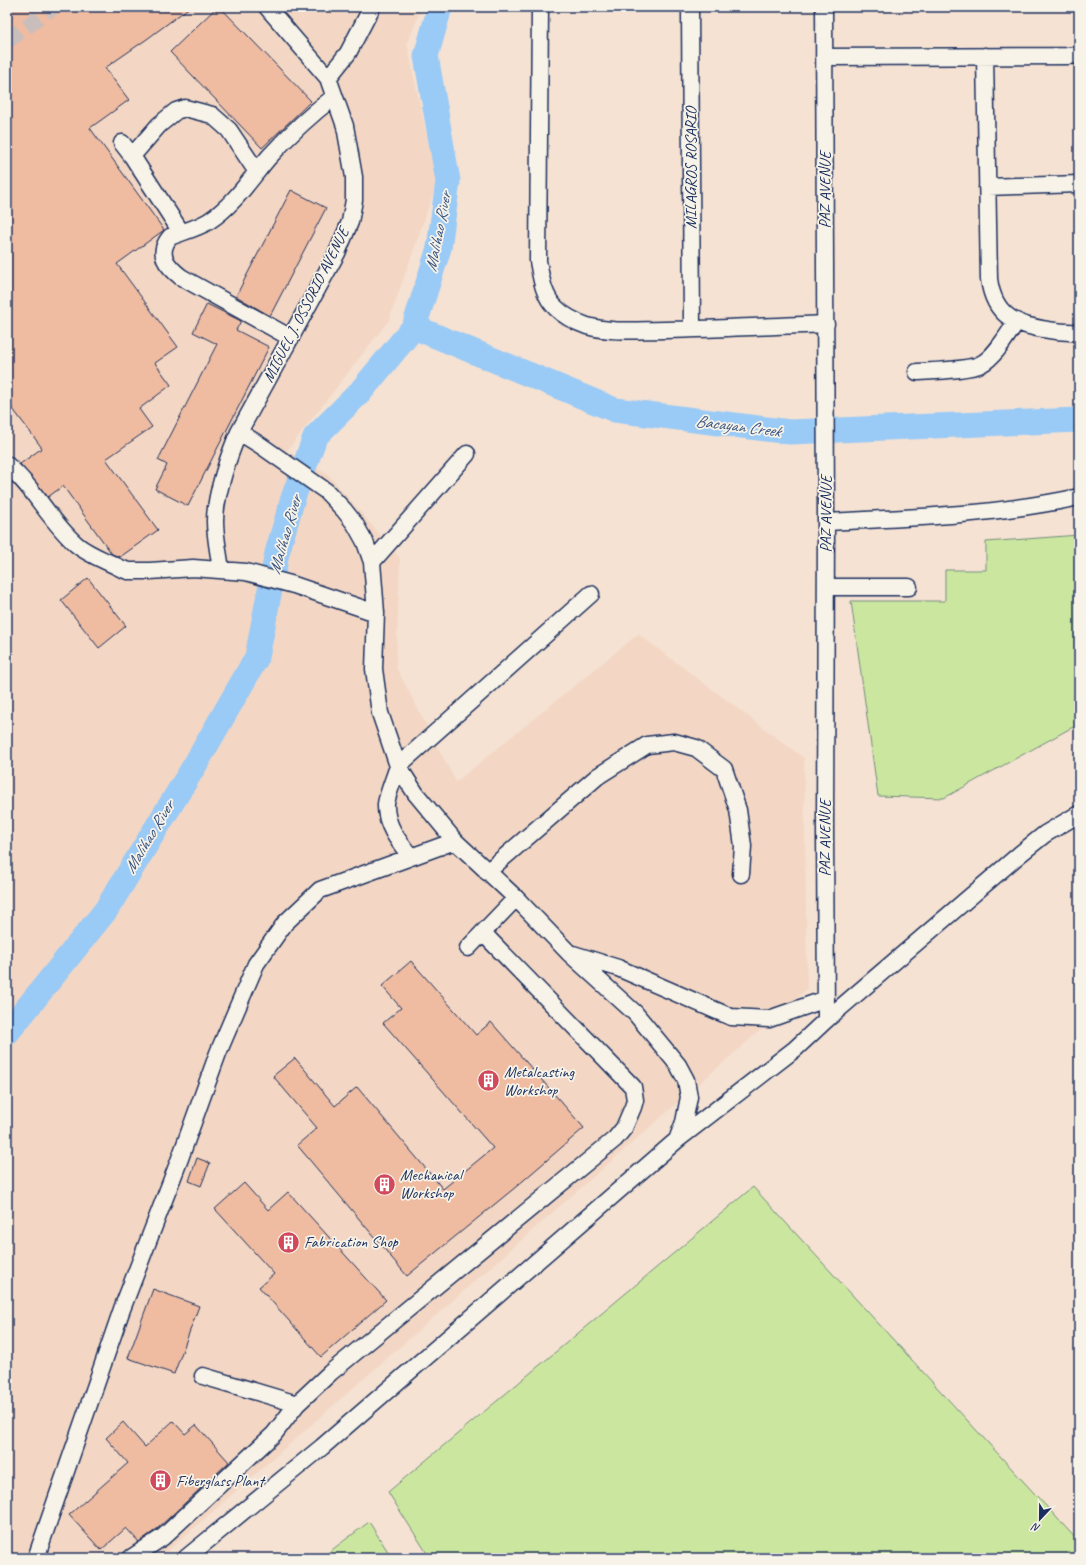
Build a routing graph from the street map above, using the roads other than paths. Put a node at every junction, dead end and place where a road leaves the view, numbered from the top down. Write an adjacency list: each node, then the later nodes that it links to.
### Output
1 (267, 7): 9 (street, MIGUEL J. OSSORIO AVENUE)
2 (372, 7): 9 (street)
3 (540, 7): 19 (street)
4 (690, 7): 19 (street, MILAGROS ROSARIO)
5 (824, 7): 8 (street, PAZ AVENUE)
6 (1079, 55): 7 (street)
7 (985, 56): 8 (street); 15 (street)
8 (824, 57): 18 (street, PAZ AVENUE)
9 (328, 78): 10 (street, MIGUEL J. OSSORIO AVENUE)
10 (334, 98): 13 (street); 21 (street, MIGUEL J. OSSORIO AVENUE)
11 (122, 143): 12 (street)
12 (132, 156): 13 (street); 16 (street)
13 (257, 172): 16 (street)
14 (1079, 184): 15 (street)
15 (987, 187): 17 (street)
16 (181, 232): 21 (street)
17 (1017, 321): 20 (street); 22 (street)
18 (826, 324): 19 (street); 27 (street, PAZ AVENUE)
19 (692, 330)
20 (1079, 332)
21 (291, 338): 23 (street, MIGUEL J. OSSORIO AVENUE)
22 (917, 372)
23 (239, 432): 28 (street); 29 (street, MIGUEL J. OSSORIO AVENUE)
24 (467, 454): 28 (street)
25 (7, 465): 29 (street)
26 (1079, 497): 27 (street)
27 (826, 522): 30 (street, PAZ AVENUE)
28 (372, 562): 33 (street)
29 (221, 570): 33 (street)
30 (826, 587): 31 (street); 44 (street, PAZ AVENUE)
31 (909, 587)
32 (592, 594): 34 (street)
33 (376, 613): 34 (street)
34 (398, 766): 36 (street); 37 (street)
35 (1079, 814): 45 (street)
36 (454, 841): 37 (street); 38 (street)
37 (411, 857): 49 (street)
38 (487, 872): 39 (street); 40 (street)
39 (741, 874)
40 (516, 898): 41 (street); 43 (street)
41 (483, 933): 42 (street); 48 (street)
42 (468, 948)
43 (569, 953): 44 (street); 46 (street)
44 (826, 999): 45 (street, PAZ AVENUE)
45 (826, 1020): 46 (street)
46 (677, 1140): 51 (street)
47 (203, 1376): 48 (street)
48 (297, 1404): 50 (street)
49 (36, 1558)
50 (132, 1558)
51 (186, 1558)

